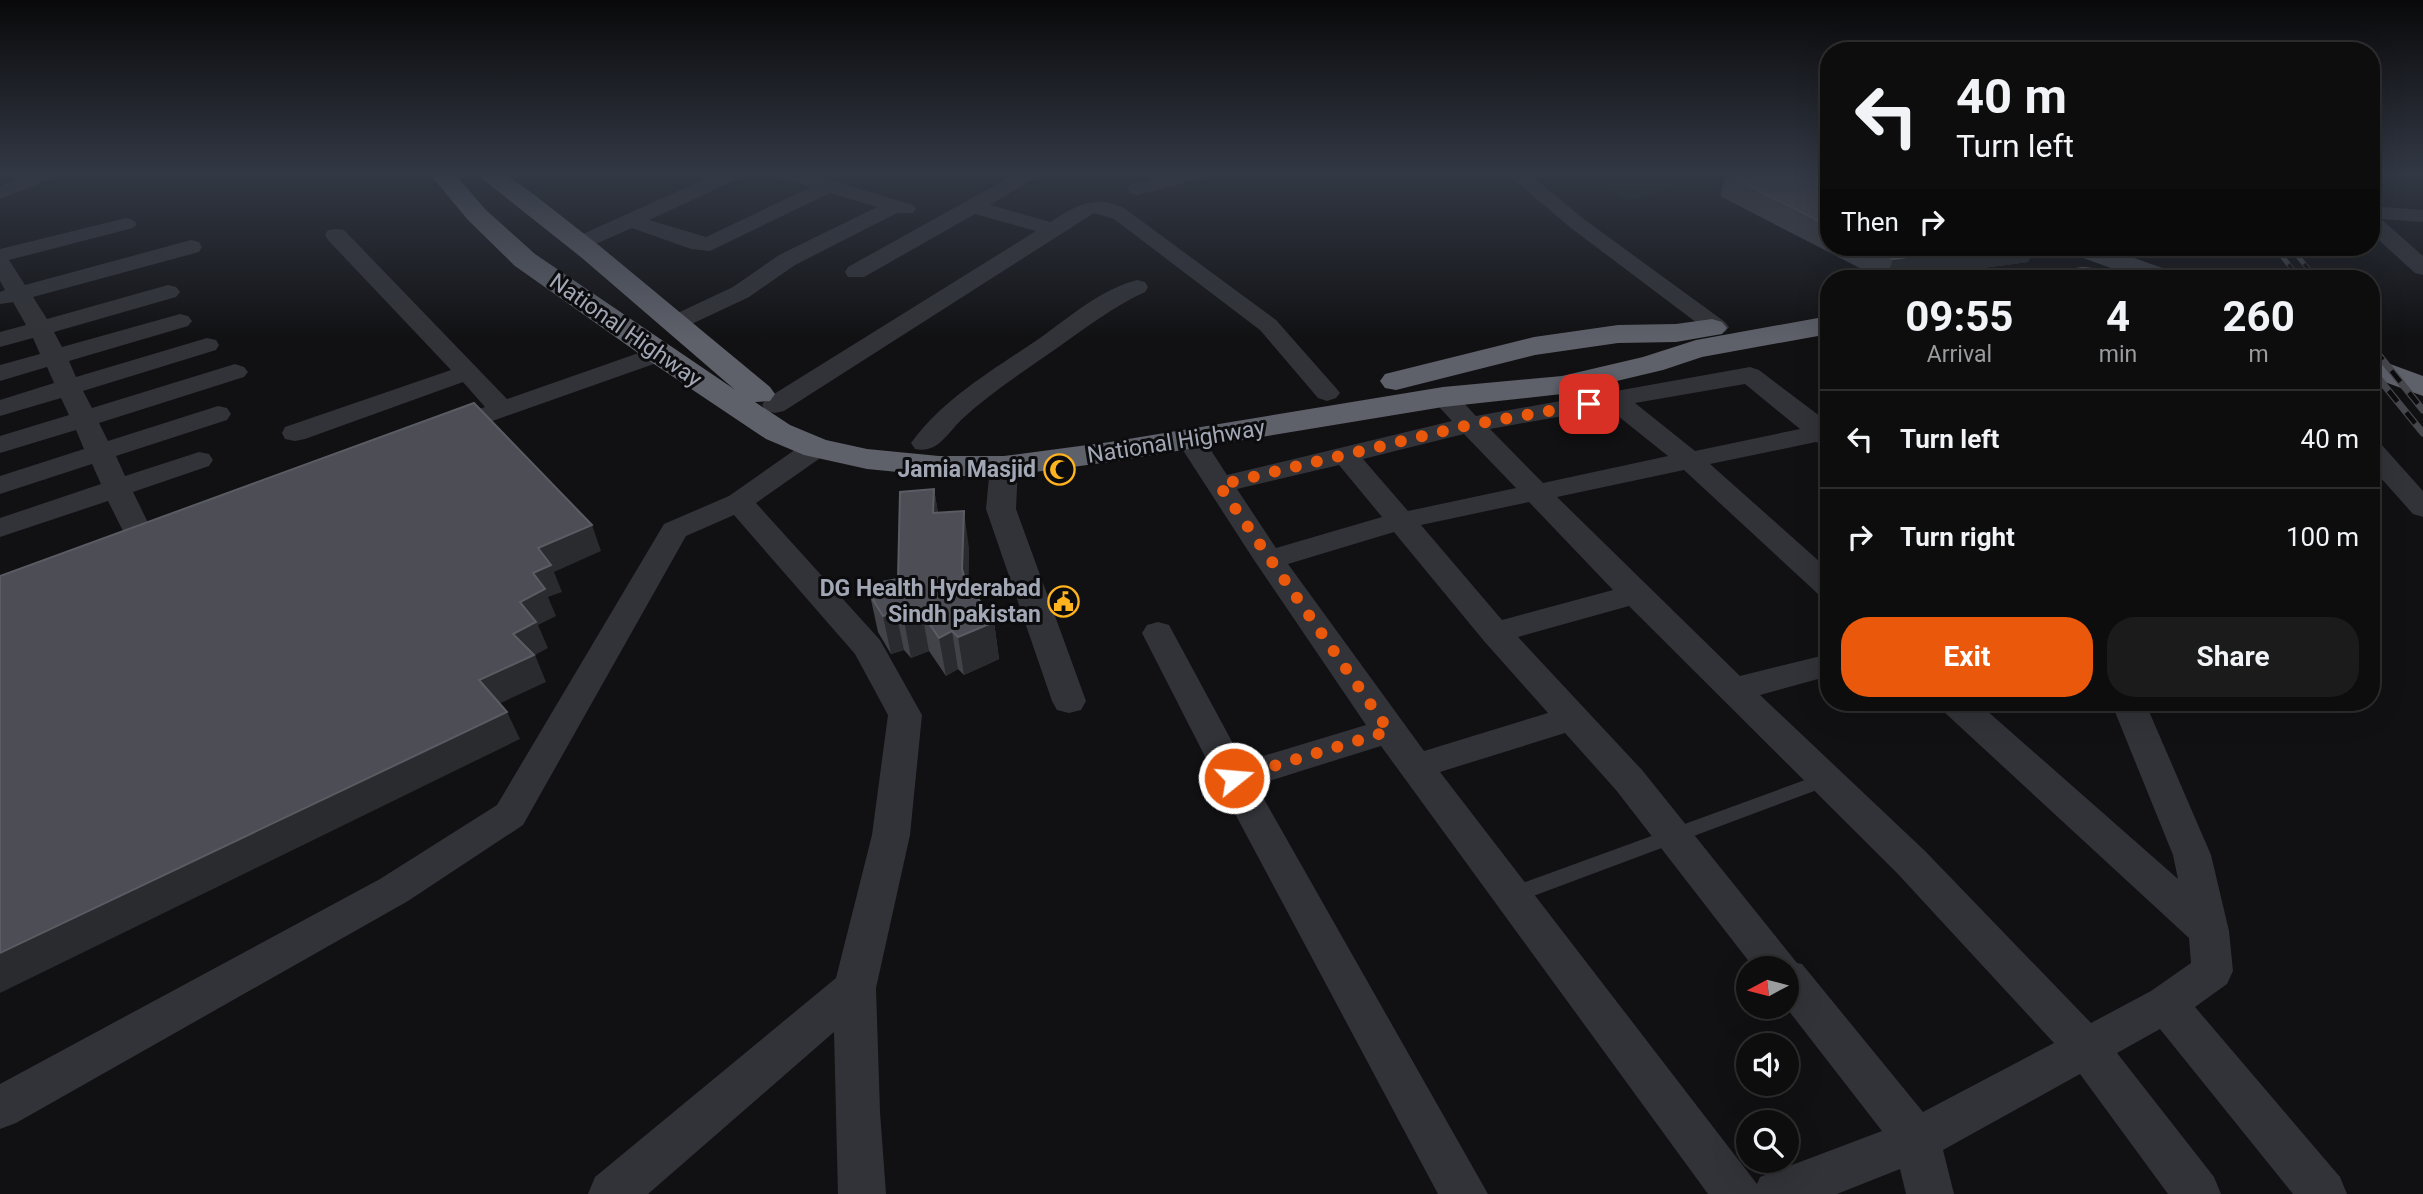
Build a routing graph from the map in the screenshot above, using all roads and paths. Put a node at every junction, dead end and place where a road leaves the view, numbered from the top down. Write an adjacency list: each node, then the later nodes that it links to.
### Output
1 (107, 229): 19 (street)
2 (493, 229): 30 (highway, National Highway)
3 (512, 229): 4 (highway)
4 (552, 229)
5 (562, 229): 18 (highway, National Highway)
6 (618, 229): 18 (street)
7 (654, 229): 8 (street)
8 (741, 229)
9 (850, 229): 33 (street)
10 (931, 229): 26 (street)
11 (1050, 229): 15 (street)
12 (1141, 229): 49 (street)
13 (1583, 229): 36 (street)
14 (2380, 229): 23 (street)
15 (1054, 230): 52 (street)
16 (336, 235): 44 (street)
17 (191, 247): 29 (street)
18 (587, 247): 30 (highway); 33 (highway, National Highway)
19 (0, 256)
20 (2071, 256): 24 (main road)
21 (2103, 256): 25 (main road)
22 (0, 263): 29 (street)
23 (2423, 268)
24 (2085, 270)
25 (2142, 270)
26 (856, 272)
27 (1137, 287): 65 (street)
28 (168, 292): 35 (street)
29 (10, 295): 35 (street)
30 (589, 306): 39 (highway, National Highway)
31 (1820, 311): 36 (highway, National Highway)
32 (180, 321): 40 (street)
33 (673, 324): 52 (highway, National Highway)
34 (1820, 326): 36 (highway, National Highway)
35 (41, 329): 37 (street); 40 (street)
36 (1697, 336): 49 (highway, National Highway); 50 (highway, National Highway)
37 (0, 340)
38 (207, 345): 47 (street)
39 (659, 354): 54 (street); 64 (highway, National Highway)
40 (54, 357): 45 (street); 47 (street)
41 (2380, 359): 46 (highway)
42 (2380, 370): 48 (highway)
43 (236, 372): 56 (street)
44 (468, 372): 54 (street); 59 (street)
45 (0, 373)
46 (2423, 376)
47 (69, 387): 53 (street); 56 (street)
48 (2423, 387)
49 (1327, 393): 65 (highway, National Highway)
50 (1443, 397): 57 (street); 62 (highway, National Highway)
51 (1613, 399): 57 (street); 58 (street); 68 (street)
52 (775, 405): 65 (highway, National Highway)
53 (0, 408)
54 (502, 409): 61 (street)
55 (218, 414): 66 (street)
56 (84, 419): 63 (street); 66 (street)
57 (1469, 425): 67 (street); 75 (street)
58 (1820, 429)
59 (295, 433)
60 (1820, 435): 68 (street)
61 (425, 438)
62 (1191, 440): 71 (highway, National Highway); 73 (street)
63 (0, 445)
64 (816, 447): 65 (highway, National Highway); 76 (street)
65 (938, 452): 71 (highway, National Highway)
66 (100, 453): 72 (street); 74 (street)
67 (1346, 456): 73 (street); 78 (street)
68 (1688, 458): 75 (street); 82 (street)
69 (199, 460): 74 (street)
70 (2380, 460): 77 (street)
71 (1004, 466): 88 (street)
72 (0, 485)
73 (1219, 485): 81 (street)
74 (117, 488): 79 (street); 80 (street)
75 (1538, 492): 78 (street); 83 (street)
76 (739, 502): 100 (street); 104 (street)
77 (2423, 508)
78 (1400, 521): 81 (street); 85 (street)
79 (0, 528)
80 (117, 553)
81 (1269, 560): 92 (street)
82 (1820, 579)
83 (1635, 594): 85 (street); 87 (street)
84 (1158, 632): 94 (street)
85 (1495, 633): 91 (street)
86 (1820, 667): 87 (street)
87 (1733, 690): 95 (street)
88 (1069, 701)
89 (1965, 711): 98 (street)
90 (2133, 711): 98 (street)
91 (1572, 718): 93 (street); 96 (street)
92 (1389, 731): 93 (street); 94 (street)
93 (1415, 767): 97 (street)
94 (1234, 778): 108 (street)
95 (1826, 779): 96 (lane); 103 (street)
96 (1674, 836): 97 (lane); 99 (street)
97 (1513, 895): 109 (street)
98 (2209, 931): 102 (street)
99 (1769, 956)
100 (855, 988): 106 (street); 107 (street)
101 (1799, 992): 105 (street)
102 (2166, 1004): 103 (street); 113 (street)
103 (2087, 1048): 105 (street); 112 (street)
104 (0, 1108)
105 (1917, 1140): 110 (street); 111 (street)
106 (612, 1194)
107 (862, 1194)
108 (1464, 1194)
109 (1737, 1194)
110 (1777, 1194)
111 (1930, 1194)
112 (2197, 1194)
113 (2323, 1194)

